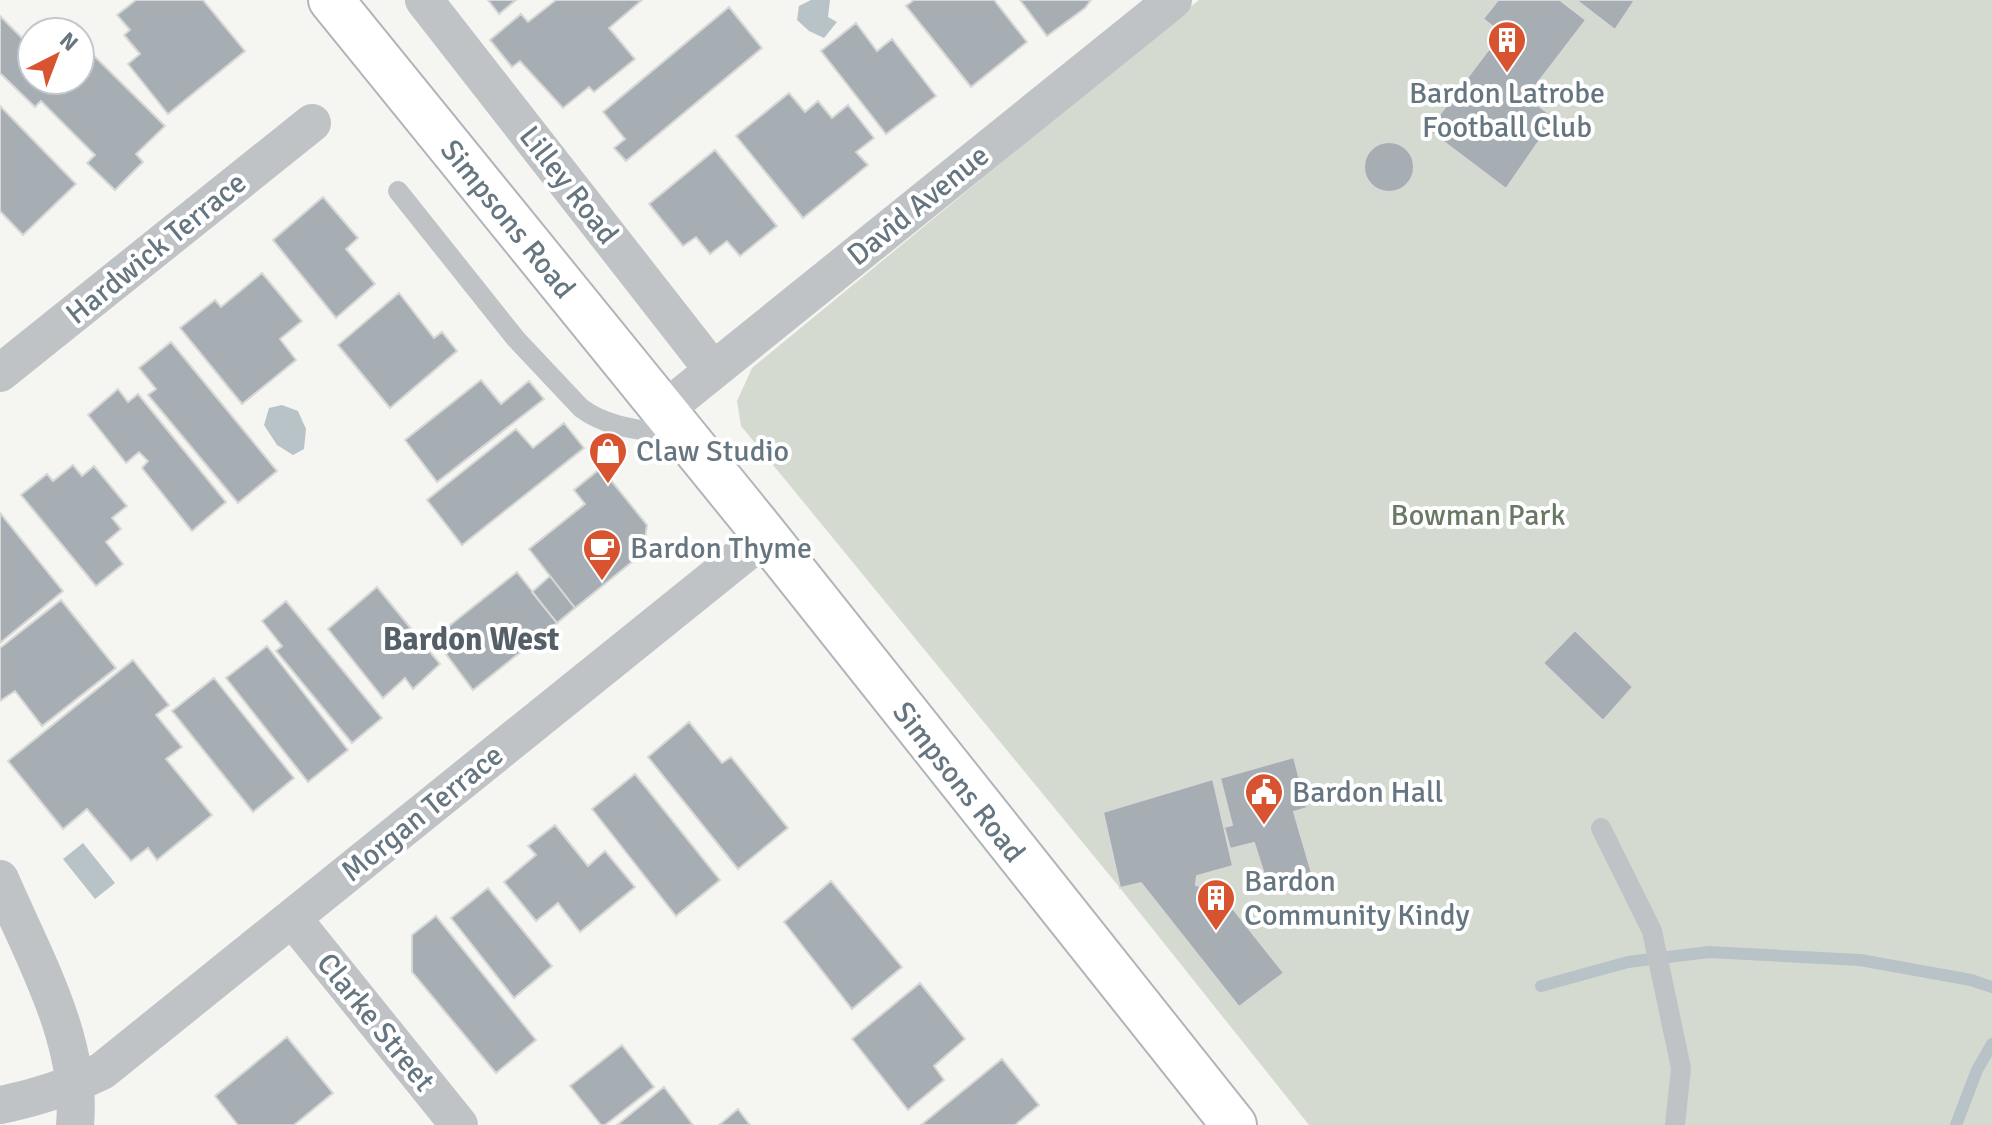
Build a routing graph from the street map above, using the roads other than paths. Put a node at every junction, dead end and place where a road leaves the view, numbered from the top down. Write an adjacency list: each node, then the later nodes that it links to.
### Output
1 (331, 0): 8 (main road, Simpsons Road)
2 (424, 0): 6 (street, Lilley Road)
3 (1173, 0): 6 (street, David Avenue)
4 (312, 123): 7 (street, Hardwick Terrace)
5 (398, 191): 8 (lane)
6 (713, 370): 8 (street, David Avenue)
7 (0, 373)
8 (675, 424): 9 (main road, Simpsons Road)
9 (766, 536): 12 (street, Morgan Terrace); 17 (main road, Simpsons Road)
10 (1601, 828): 18 (lane)
11 (0, 879): 13 (street)
12 (293, 919): 13 (street, Morgan Terrace); 16 (street, Clarke Street)
13 (75, 1085): 14 (street, Morgan Terrace); 15 (street)
14 (0, 1105)
15 (75, 1125)
16 (459, 1125)
17 (1234, 1125)
18 (1675, 1125)

